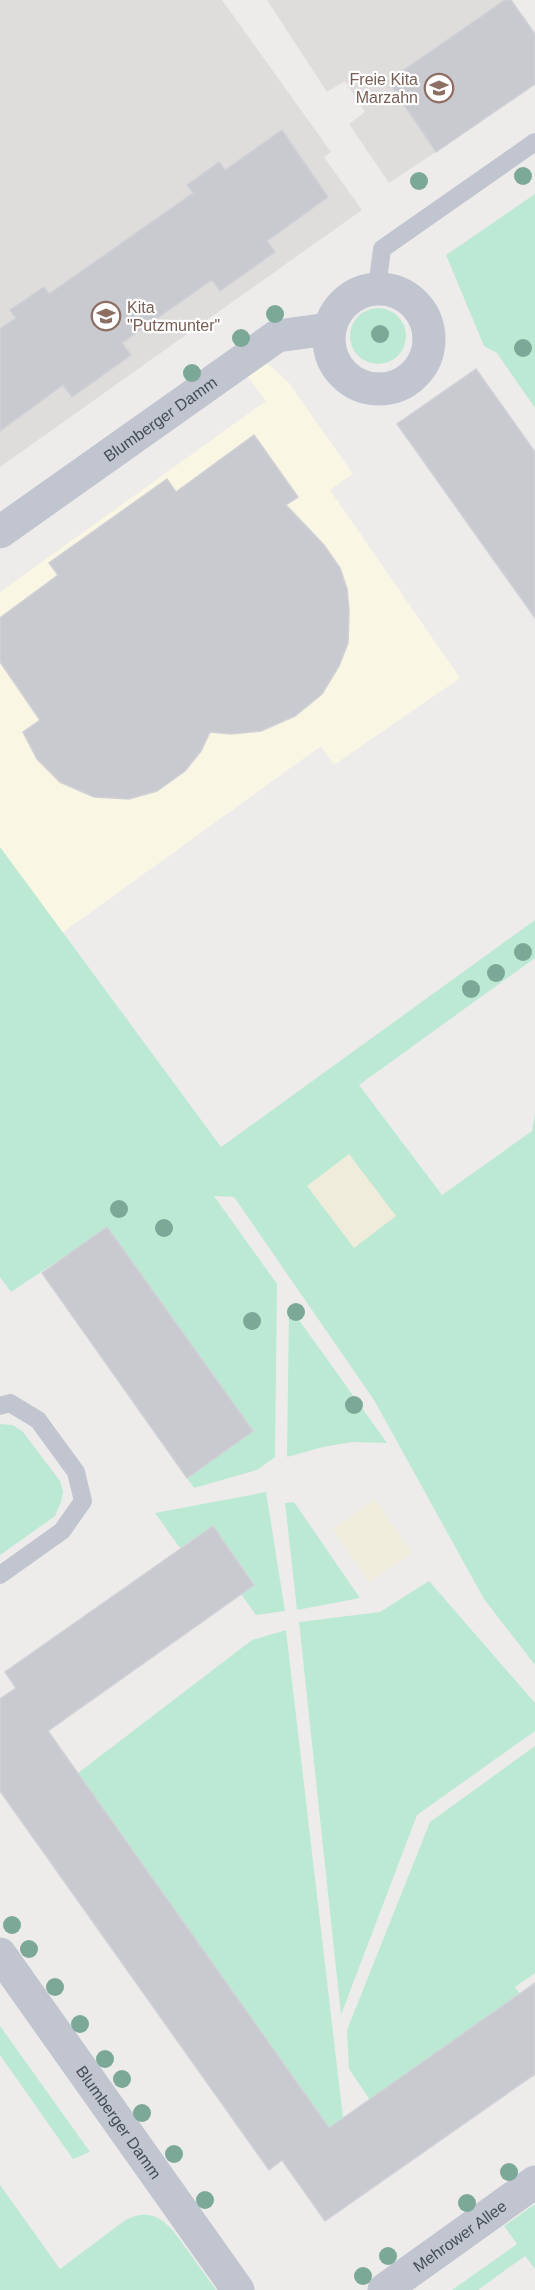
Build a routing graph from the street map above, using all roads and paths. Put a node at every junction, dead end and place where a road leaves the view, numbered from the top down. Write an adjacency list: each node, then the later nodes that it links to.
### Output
1 (535, 142): 2 (lane)
2 (377, 288): 3 (street); 3 (street)
3 (329, 329): 4 (street, Blumberger Damm)
4 (0, 532)
5 (0, 1406): 6 (lane)
6 (0, 1575)
7 (0, 1954): 9 (street, Blumberger Damm)
8 (535, 2182): 10 (street, Mehrower Allee)
9 (238, 2290)
10 (384, 2290)

